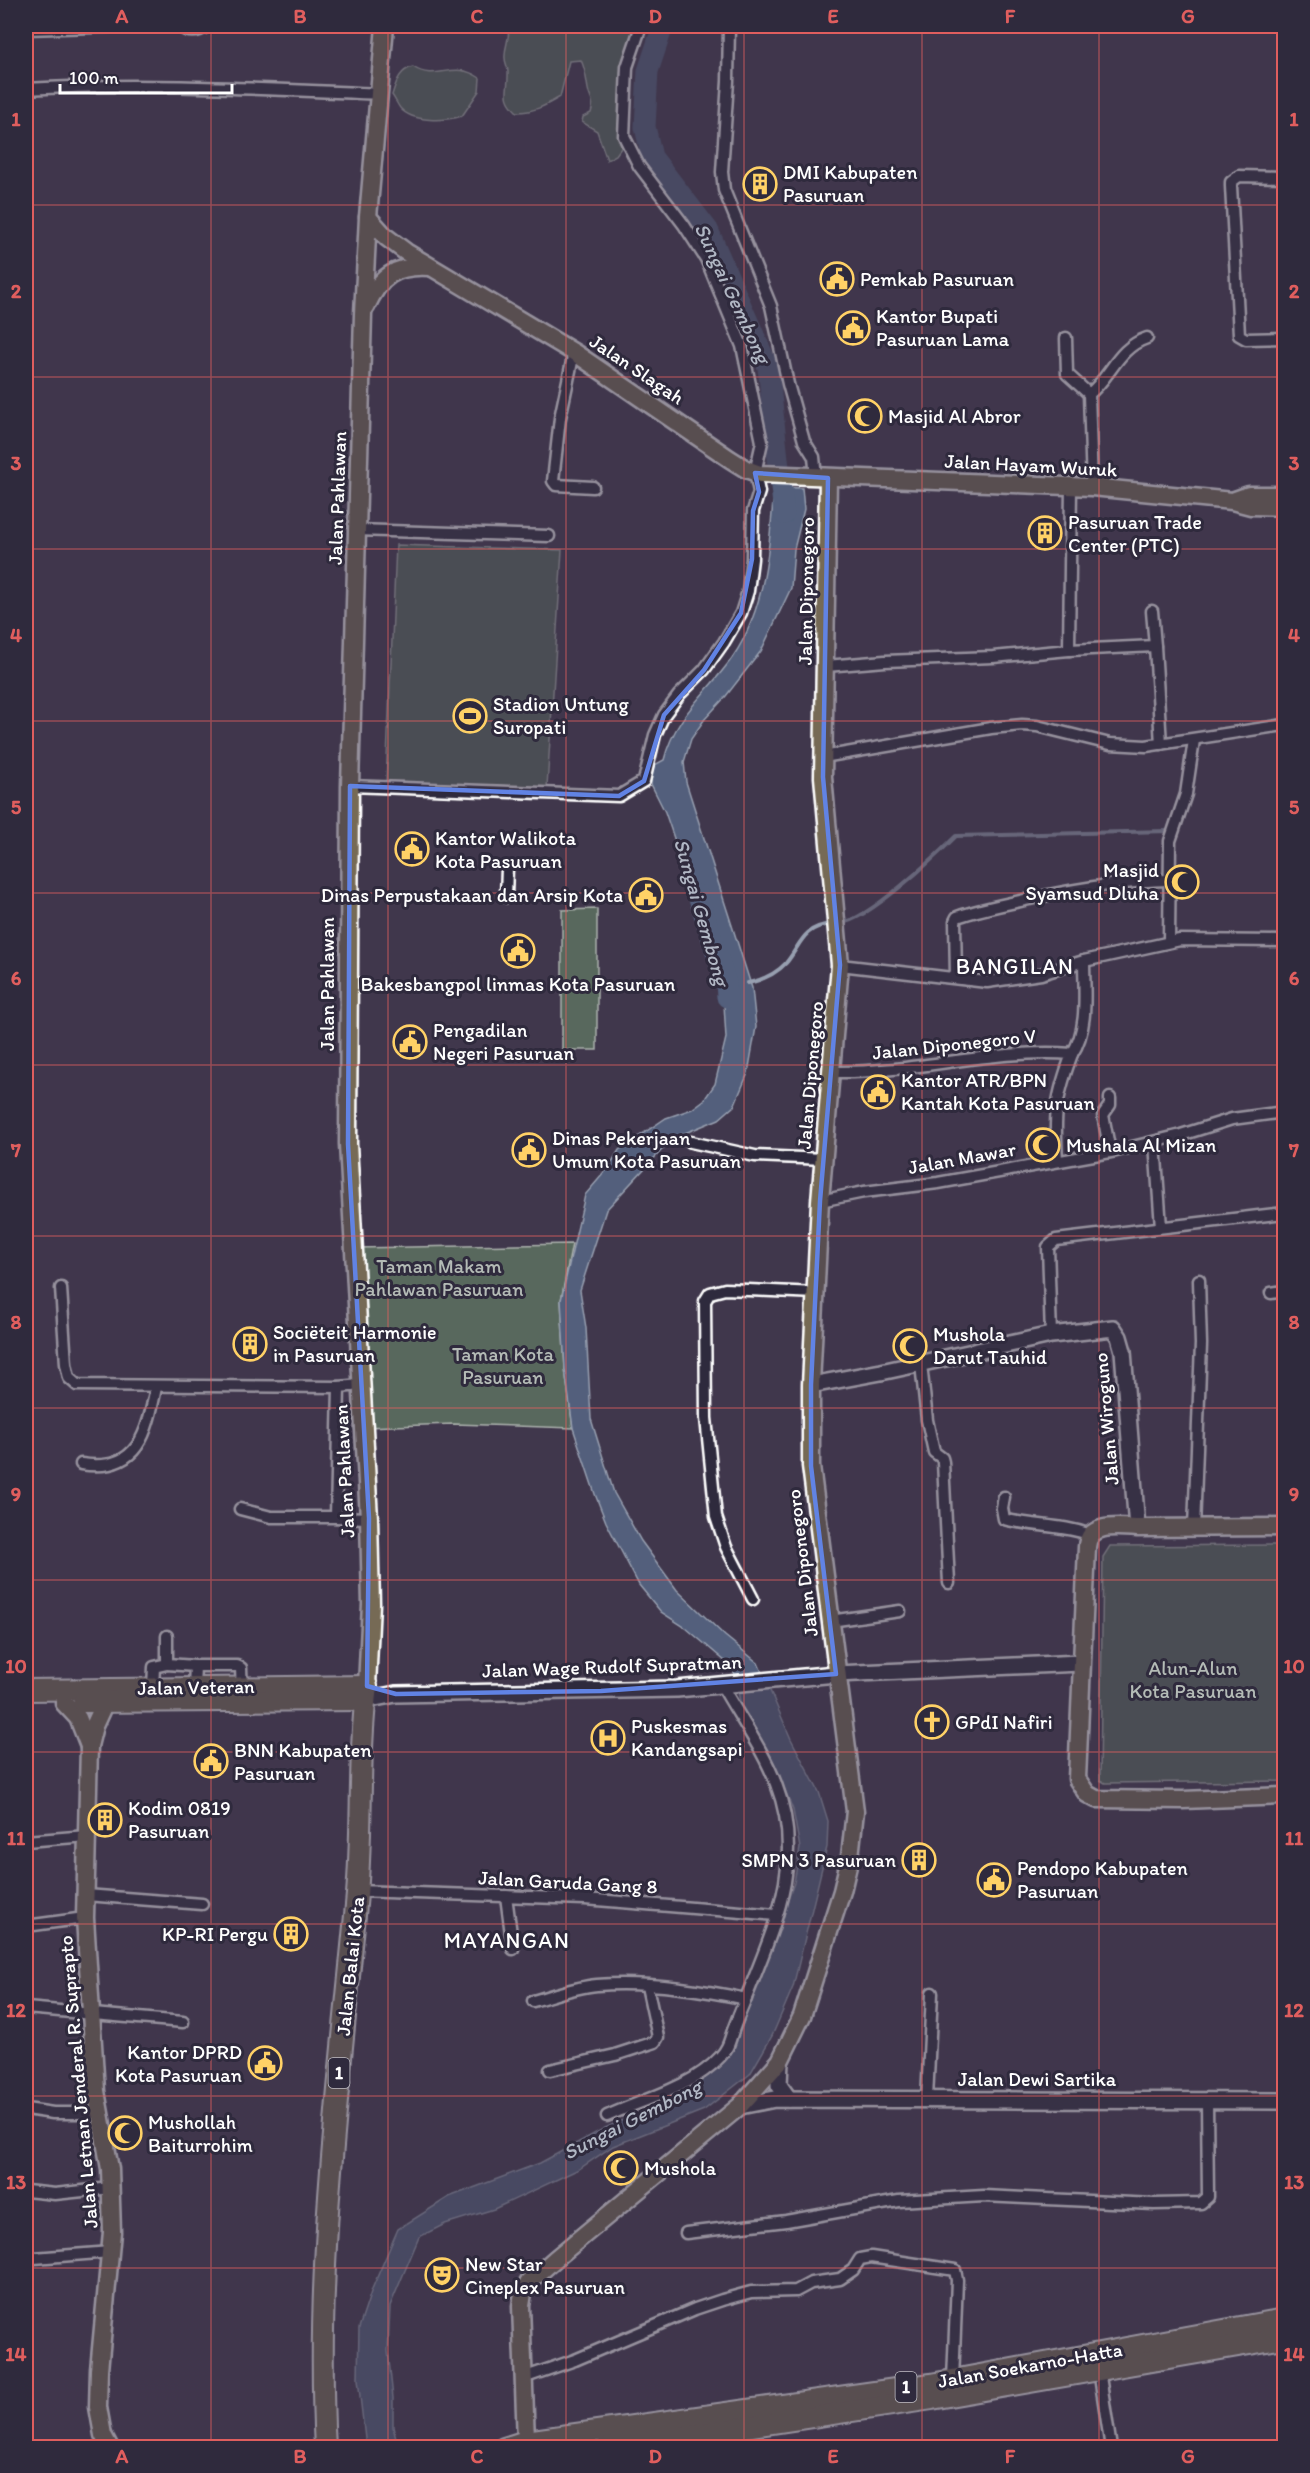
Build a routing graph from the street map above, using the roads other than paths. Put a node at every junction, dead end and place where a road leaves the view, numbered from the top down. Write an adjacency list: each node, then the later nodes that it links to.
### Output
1 (130, 26): 7 (street)
2 (179, 26): 3 (street)
3 (207, 26)
4 (385, 26): 9 (main road, Jalan Pahlawan)
5 (641, 26): 19 (street)
6 (729, 26): 20 (street)
7 (28, 28)
8 (26, 89): 9 (street)
9 (380, 94): 11 (main road, Jalan Pahlawan)
10 (1284, 177): 16 (street)
11 (369, 217): 12 (main road, Jalan Slagah); 13 (main road, Jalan Pahlawan)
12 (430, 267): 13 (main road); 17 (main road, Jalan Slagah)
13 (363, 314): 27 (main road, Jalan Pahlawan)
14 (1066, 338): 18 (street)
15 (1147, 338): 18 (street)
16 (1284, 338)
17 (574, 352): 19 (main road, Jalan Slagah); 22 (street)
18 (1089, 394): 23 (street)
19 (758, 473): 20 (main road, Jalan Slagah); 37 (street)
20 (818, 477): 21 (main road, Jalan Hayam Wuruk); 32 (main road, Jalan Diponegoro)
21 (1071, 486): 23 (main road, Jalan Hayam Wuruk); 31 (street)
22 (592, 487)
23 (1092, 487): 25 (main road, Jalan Hayam Wuruk)
24 (1284, 495): 25 (main road, Jalan Hayam Wuruk)
25 (1232, 501): 26 (main road, Jalan Hayam Wuruk)
26 (1284, 507)
27 (356, 530): 28 (street); 37 (main road, Jalan Pahlawan)
28 (549, 536)
29 (1152, 611): 30 (street)
30 (1155, 646): 31 (street); 35 (street)
31 (1069, 650): 32 (street)
32 (826, 666): 36 (main road, Jalan Diponegoro)
33 (1284, 725): 34 (street)
34 (1194, 740): 35 (street); 39 (street)
35 (1161, 744): 36 (street)
36 (824, 757): 44 (main road, Jalan Diponegoro)
37 (350, 786): 65 (main road, Jalan Pahlawan)
38 (507, 868): 40 (street)
39 (1168, 880): 41 (street); 45 (street)
40 (506, 897)
41 (1169, 941): 42 (street); 43 (street)
42 (1284, 941)
43 (1084, 961): 45 (street); 46 (street)
44 (840, 965): 45 (street); 47 (main road, Jalan Diponegoro)
45 (956, 977)
46 (1070, 1058): 47 (street, Jalan Diponegoro V); 54 (street)
47 (832, 1072): 53 (main road, Jalan Diponegoro)
48 (1110, 1098): 52 (street)
49 (1284, 1112): 51 (street, Jalan Mawar)
50 (691, 1142): 53 (street)
51 (1155, 1143): 52 (street, Jalan Mawar); 57 (street)
52 (1110, 1152): 54 (street, Jalan Mawar)
53 (824, 1159): 55 (main road, Jalan Diponegoro)
54 (1057, 1160): 55 (street, Jalan Mawar)
55 (820, 1201): 61 (main road, Jalan Diponegoro)
56 (1284, 1213): 57 (street)
57 (1161, 1227): 63 (street)
58 (1199, 1280): 76 (street)
59 (61, 1288): 67 (street)
60 (1284, 1290): 62 (street)
61 (817, 1293): 66 (main road, Jalan Diponegoro); 79 (street)
62 (1271, 1293)
63 (1051, 1335): 64 (street, Jalan Wiroguno); 75 (street, Jalan Wiroguno)
64 (921, 1364): 66 (street, Jalan Wiroguno); 78 (street)
65 (361, 1385): 68 (street); 73 (main road, Jalan Pahlawan)
66 (811, 1385): 81 (main road, Jalan Diponegoro)
67 (156, 1387): 68 (street); 69 (street)
68 (339, 1387): 72 (street)
69 (81, 1464)
70 (1004, 1497): 77 (street)
71 (240, 1509): 72 (street)
72 (336, 1517): 73 (street)
73 (369, 1518): 91 (main road, Jalan Pahlawan)
74 (1284, 1527): 76 (main road)
75 (1137, 1528): 76 (main road); 77 (main road)
76 (1194, 1528)
77 (1091, 1535): 83 (main road)
78 (949, 1583)
79 (753, 1599)
80 (900, 1611): 81 (street)
81 (830, 1621): 86 (main road, Jalan Diponegoro)
82 (167, 1636): 84 (street)
83 (1081, 1663): 86 (street, Jalan Wage Rudolf Supratman); 97 (main road)
84 (167, 1664): 85 (street); 89 (street)
85 (195, 1666): 88 (street); 92 (street)
86 (836, 1674): 87 (street, Jalan Wage Rudolf Supratman); 115 (main road, Jalan Diponegoro)
87 (725, 1684): 91 (street, Jalan Wage Rudolf Supratman); 104 (street)
88 (194, 1687): 89 (highway, Jalan Veteran); 92 (highway, Jalan Veteran)
89 (153, 1688): 93 (highway, Jalan Veteran)
90 (26, 1690): 93 (highway, Jalan Veteran)
91 (366, 1693): 92 (highway, Jalan Veteran); 100 (highway, Jalan Balai Kota / 1)
92 (242, 1694): 93 (highway, Jalan Veteran)
93 (111, 1695): 95 (highway, Jalan Veteran); 96 (main road)
94 (26, 1703): 95 (highway, Jalan Veteran)
95 (64, 1703): 96 (main road)
96 (88, 1746): 98 (main road, Jalan Letnan Jenderal R. Suprapto)
97 (1284, 1796)
98 (87, 1836): 99 (street); 101 (main road, Jalan Letnan Jenderal R. Suprapto)
99 (26, 1840)
100 (357, 1891): 102 (street, Jalan Garuda Gang 8); 137 (highway, Jalan Balai Kota / 1)
101 (86, 1896): 103 (street); 105 (main road, Jalan Letnan Jenderal R. Suprapto)
102 (507, 1896): 104 (street, Jalan Garuda Gang 8); 107 (street)
103 (202, 1904)
104 (776, 1915): 110 (street)
105 (85, 1918): 106 (street); 113 (main road, Jalan Letnan Jenderal R. Suprapto)
106 (26, 1926)
107 (513, 1949)
108 (647, 1986): 110 (street); 111 (street); 116 (street)
109 (932, 1993): 118 (street)
110 (746, 1999): 124 (street)
111 (533, 2001)
112 (26, 2008): 113 (street)
113 (90, 2012): 114 (street); 123 (main road, Jalan Letnan Jenderal R. Suprapto)
114 (183, 2022)
115 (780, 2061): 117 (street); 121 (main road, Jalan Diponegoro)
116 (550, 2070)
117 (789, 2099): 118 (street, Jalan Dewi Sartika); 121 (street, Jalan Dewi Sartika)
118 (927, 2099): 119 (street, Jalan Dewi Sartika)
119 (1207, 2101): 120 (street, Jalan Dewi Sartika); 127 (street)
120 (1284, 2101)
121 (740, 2106): 133 (main road, Jalan Diponegoro)
122 (26, 2109): 123 (street)
123 (100, 2113): 125 (main road, Jalan Letnan Jenderal R. Suprapto)
124 (607, 2116)
125 (111, 2188): 126 (street); 128 (main road, Jalan Letnan Jenderal R. Suprapto)
126 (26, 2191)
127 (686, 2233)
128 (111, 2252): 129 (street); 136 (main road, Jalan Letnan Jenderal R. Suprapto)
129 (27, 2255)
130 (1284, 2319): 134 (highway, Jalan Soekarno-Hatta / 1)
131 (1284, 2338): 132 (highway, Jalan Soekarno-Hatta / 1)
132 (1099, 2370): 139 (highway, Jalan Soekarno-Hatta / 1); 140 (street)
133 (523, 2378): 134 (street); 135 (main road, Jalan Diponegoro)
134 (953, 2380): 135 (highway, Jalan Soekarno-Hatta / 1)
135 (526, 2444): 138 (highway, 1)
136 (110, 2448)
137 (325, 2448)
138 (504, 2448)
139 (606, 2448)
140 (1112, 2448)

